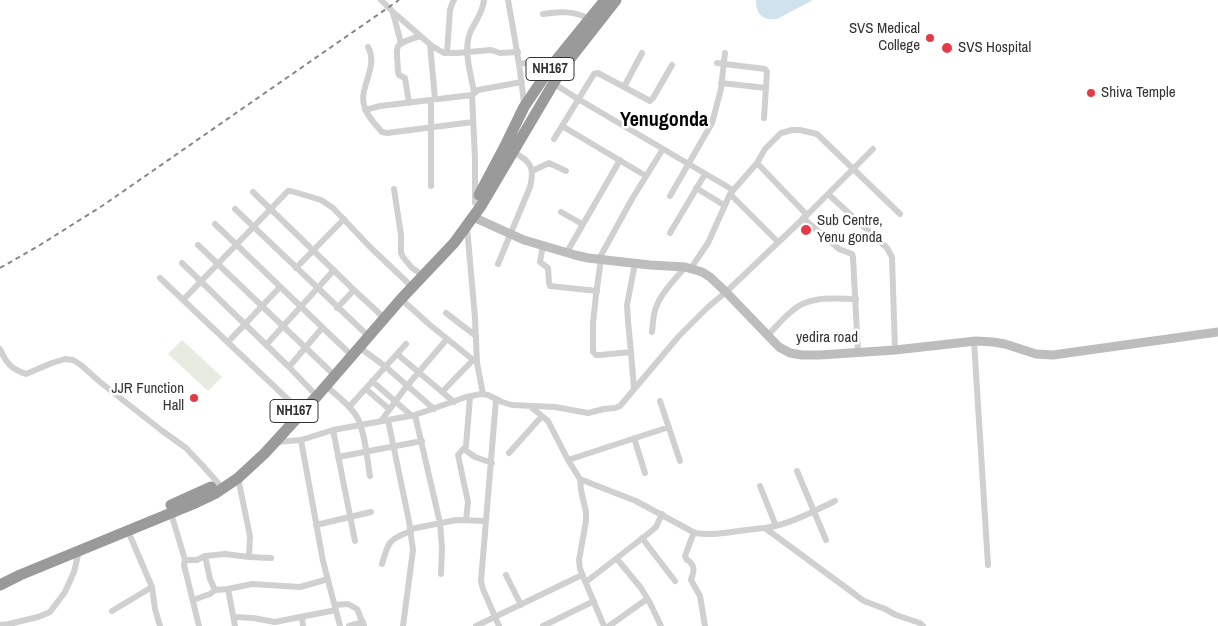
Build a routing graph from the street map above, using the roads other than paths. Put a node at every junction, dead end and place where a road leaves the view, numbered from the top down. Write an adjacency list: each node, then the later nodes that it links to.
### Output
1 (381, 0): 7 (street)
2 (454, 0): 16 (street)
3 (484, 0): 14 (street)
4 (508, 0): 15 (street)
5 (605, 0): 9 (highway, NH167)
6 (616, 0): 24 (highway, NH167)
7 (392, 12): 10 (street); 11 (street)
8 (543, 14): 9 (street)
9 (590, 19): 20 (highway, NH167)
10 (420, 36): 11 (street); 12 (street)
11 (400, 43): 31 (street)
12 (430, 44): 16 (street); 30 (street)
13 (368, 47): 33 (street)
14 (468, 52): 15 (street); 16 (street); 28 (street)
15 (518, 52): 19 (street)
16 (447, 53)
17 (642, 53): 26 (street)
18 (725, 53): 21 (street)
19 (520, 64): 20 (street); 23 (street)
20 (553, 64): 32 (highway, NH167)
21 (720, 64): 25 (street); 27 (street)
22 (672, 65): 26 (street)
23 (522, 82): 28 (street); 32 (street)
24 (553, 83): 29 (street); 41 (highway, NH167)
25 (721, 83): 27 (street); 44 (street)
26 (624, 87): 29 (street)
27 (766, 88): 34 (street)
28 (473, 94): 30 (street); 35 (street)
29 (578, 99): 36 (street); 39 (street)
30 (433, 100): 31 (street); 37 (street)
31 (409, 103): 33 (street)
32 (524, 107): 57 (highway, NH167)
33 (365, 110): 37 (street)
34 (764, 118)
35 (473, 122): 37 (street); 57 (street)
36 (562, 126): 38 (street); 42 (street)
37 (430, 127): 50 (street)
38 (554, 139)
39 (663, 149): 44 (street); 49 (street)
40 (873, 149): 45 (street)
41 (513, 152): 46 (street); 65 (highway, NH167)
42 (620, 160): 49 (street); 67 (street)
43 (757, 163): 45 (street); 54 (street); 63 (street)
44 (689, 164): 48 (street); 56 (street)
45 (854, 168): 55 (street); 62 (street)
46 (532, 171): 47 (street); 70 (street)
47 (566, 171)
48 (705, 174): 51 (street); 54 (street)
49 (646, 176): 77 (street)
50 (432, 186)
51 (696, 188): 58 (street); 69 (street)
52 (394, 189): 85 (street)
53 (253, 192): 60 (street)
54 (731, 192): 58 (street); 71 (street)
55 (828, 194): 63 (street); 118 (street)
56 (670, 196)
57 (475, 203): 85 (highway, NH167)
58 (724, 205): 83 (street)
59 (235, 209): 68 (street)
60 (271, 209): 64 (street); 68 (street); 75 (street)
61 (561, 212): 67 (street)
62 (900, 214)
63 (805, 217): 71 (street); 95 (street)
64 (344, 219): 75 (street); 88 (street)
65 (470, 222): 70 (main road, yedira road); 94 (highway, NH167); 108 (street)
66 (215, 224): 73 (street)
67 (582, 224): 76 (street)
68 (254, 227): 73 (street); 82 (street)
69 (670, 232)
70 (510, 234): 74 (main road, yedira road); 81 (street)
71 (778, 242): 93 (street)
72 (198, 245): 79 (street)
73 (236, 245): 79 (street); 89 (street)
74 (543, 246): 76 (main road, yedira road); 92 (street)
75 (314, 251): 82 (street); 84 (street)
76 (567, 252): 77 (main road, yedira road)
77 (600, 259): 80 (main road, yedira road); 92 (street)
78 (182, 263): 87 (street)
79 (219, 263): 87 (street); 97 (street)
80 (635, 263): 83 (main road, yedira road); 120 (street)
81 (498, 264)
82 (296, 268): 90 (street)
83 (688, 268): 93 (main road, yedira road); 106 (street)
84 (334, 270): 90 (street); 91 (street)
85 (418, 272): 88 (highway, NH167)
86 (160, 278): 96 (street)
87 (201, 281): 96 (street); 102 (street)
88 (408, 283): 101 (highway, NH167)
89 (280, 287): 97 (street); 98 (street)
90 (317, 288): 98 (street); 99 (street)
91 (354, 290): 99 (street); 101 (street)
92 (597, 291): 120 (street)
93 (726, 292): 109 (main road, yedira road); 132 (street)
94 (401, 298): 110 (street); 115 (highway, NH167)
95 (856, 299): 109 (street); 121 (street)
96 (183, 300): 111 (street)
97 (262, 306): 102 (street); 103 (street)
98 (300, 307): 103 (street); 104 (street)
99 (337, 308): 105 (street)
100 (446, 313): 108 (street)
101 (380, 314): 105 (highway, NH167)
102 (245, 324): 111 (street); 114 (street)
103 (283, 326): 114 (street); 116 (street)
104 (322, 328): 116 (street); 119 (street)
105 (364, 332): 119 (highway, NH167)
106 (652, 332)
107 (1218, 332): 112 (main road, yedira road)
108 (476, 336): 123 (street)
109 (767, 336): 121 (main road, yedira road)
110 (447, 339): 123 (street); 127 (street)
111 (228, 342): 143 (street)
112 (974, 342): 118 (main road, yedira road); 196 (street)
113 (406, 344): 122 (street)
114 (266, 345): 124 (street)
115 (359, 347): 125 (street); 129 (highway, NH167)
116 (306, 348): 124 (street); 126 (street)
117 (0, 349): 169 (street)
118 (895, 350): 121 (main road, yedira road)
119 (347, 351): 126 (highway, NH167)
120 (631, 352): 132 (street)
121 (858, 352)
122 (397, 354): 125 (street); 127 (street)
123 (475, 362): 134 (street); 135 (street)
124 (289, 367): 133 (street)
125 (386, 367): 128 (street); 130 (street)
126 (330, 371): 133 (highway, NH167)
127 (418, 372): 130 (street); 134 (street)
128 (372, 381): 131 (street); 138 (street)
129 (326, 386): 142 (street); 155 (highway, NH167)
130 (407, 386): 138 (street); 145 (street)
131 (366, 389): 142 (street); 144 (street)
132 (634, 389): 141 (street)
133 (312, 391): 143 (highway, NH167)
134 (442, 392): 140 (street)
135 (483, 394): 136 (street); 137 (street)
136 (470, 396): 140 (street); 157 (street)
137 (496, 400): 141 (street); 163 (street)
138 (396, 401): 144 (street); 146 (street)
139 (660, 401): 150 (street)
140 (454, 402): 145 (street)
141 (530, 406): 147 (street)
142 (349, 407): 149 (street)
143 (298, 408): 169 (highway, NH167)
144 (389, 409): 148 (street)
145 (434, 409): 146 (street)
146 (413, 415): 148 (street); 154 (street)
147 (542, 416): 159 (street); 161 (street)
148 (384, 421): 149 (street); 156 (street)
149 (361, 425): 151 (street); 158 (street)
150 (669, 427): 152 (street); 162 (street)
151 (333, 430): 153 (street); 160 (street)
152 (634, 438): 161 (street); 165 (street)
153 (301, 440): 155 (street); 180 (street)
154 (422, 441): 156 (street); 179 (street)
155 (275, 442): 167 (highway, NH167)
156 (394, 446): 158 (street); 183 (street)
157 (464, 448): 163 (street); 177 (street)
158 (366, 451): 160 (street); 166 (street)
159 (509, 453)
160 (338, 457): 176 (street)
161 (568, 460): 168 (street)
162 (680, 461)
163 (492, 463): 178 (street)
164 (797, 471): 172 (street)
165 (645, 473)
166 (370, 476)
167 (238, 478): 174 (highway, NH167); 191 (street)
168 (580, 479): 175 (street); 199 (street)
169 (218, 483): 200 (highway, NH167)
170 (760, 486): 181 (street)
171 (835, 501): 172 (street)
172 (815, 511): 181 (street); 187 (street)
173 (371, 512): 176 (street)
174 (172, 513): 184 (highway, NH167); 194 (street)
175 (662, 514): 185 (street); 186 (street)
176 (350, 517): 180 (street); 188 (street)
177 (466, 520): 178 (street); 179 (street)
178 (486, 521): 215 (street)
179 (440, 522): 183 (street); 197 (street)
180 (316, 525): 201 (street)
181 (776, 526): 182 (street)
182 (765, 528): 185 (street); 234 (street)
183 (411, 530): 195 (street); 226 (street)
184 (128, 531): 189 (highway, NH167); 205 (street)
185 (694, 532): 233 (street)
186 (642, 538): 193 (street); 202 (street)
187 (826, 540)
188 (355, 541)
189 (79, 551): 204 (highway, NH167); 219 (street)
190 (205, 556): 191 (street); 194 (street); 207 (street)
191 (249, 557): 192 (street)
192 (271, 558)
193 (617, 559): 203 (street); 208 (street)
194 (185, 560): 209 (street)
195 (382, 564)
196 (988, 565)
197 (441, 574)
198 (506, 575): 211 (street)
199 (582, 575): 203 (street); 211 (street)
200 (0, 576)
201 (328, 579): 206 (street); 212 (street)
202 (675, 581)
203 (586, 582): 210 (street)
204 (0, 585)
205 (152, 587): 213 (street); 220 (street)
206 (228, 589): 207 (street); 216 (street)
207 (215, 590): 209 (street)
208 (648, 599): 231 (street); 232 (street)
209 (193, 600): 221 (street)
210 (594, 600): 217 (street); 230 (street)
211 (521, 605): 215 (street)
212 (336, 608): 214 (street); 218 (street); 224 (street)
213 (112, 611)
214 (302, 617): 216 (street); 223 (street)
215 (495, 617): 227 (street); 228 (street)
216 (234, 618): 222 (street)
217 (558, 623): 229 (street)
218 (363, 624): 225 (street)
219 (0, 625)
220 (160, 626)
221 (199, 626)
222 (235, 626)
223 (303, 626)
224 (340, 626)
225 (349, 626)
226 (403, 626)
227 (476, 626)
228 (499, 626)
229 (543, 626)
230 (604, 626)
231 (608, 626)
232 (661, 626)
233 (705, 626)
234 (923, 626)

